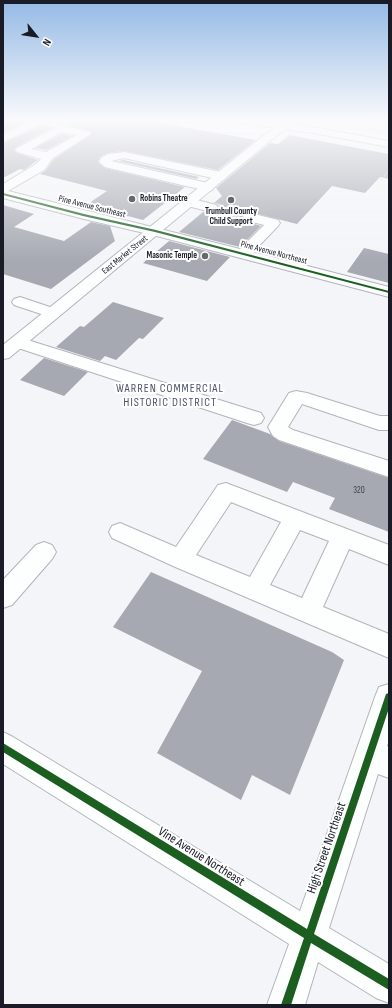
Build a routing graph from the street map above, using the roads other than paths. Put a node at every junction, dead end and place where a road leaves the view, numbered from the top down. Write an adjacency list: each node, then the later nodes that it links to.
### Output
1 (40, 167): 7 (street)
2 (118, 167): 6 (street)
3 (180, 167): 5 (street)
4 (232, 167): 5 (street, East Market Street)
5 (221, 176): 6 (street, East Market Street)
6 (208, 187): 9 (street, East Market Street)
7 (3, 189)
8 (3, 194): 12 (street, Pine Avenue Southeast)
9 (189, 202): 10 (street); 12 (street, East Market Street)
10 (211, 208)
11 (250, 218): 13 (street)
12 (155, 231): 13 (street, Pine Avenue Northeast); 16 (street, East Market Street)
13 (243, 254): 14 (street, Pine Avenue Northeast)
14 (389, 292)
15 (20, 302): 16 (street)
16 (53, 313): 17 (street, East Market Street)
17 (18, 342): 18 (street, East Market Street); 19 (street)
18 (3, 354)
19 (254, 418)
20 (389, 423): 21 (street)
21 (389, 469)
22 (295, 518): 24 (street); 27 (street); 28 (street)
23 (120, 532): 27 (street)
24 (343, 537): 26 (street); 30 (street)
25 (44, 552): 29 (street)
26 (389, 555)
27 (181, 559): 28 (street)
28 (255, 590): 30 (street)
29 (3, 597)
30 (308, 613): 31 (street)
31 (389, 646)
32 (389, 697): 34 (street, High Street Northeast)
33 (3, 747): 35 (street, Vine Avenue Northeast)
34 (380, 758): 35 (street, High Street Northeast)
35 (309, 936): 36 (street, Vine Avenue Northeast); 37 (street, High Street Northeast)
36 (389, 984)
37 (286, 1005)

